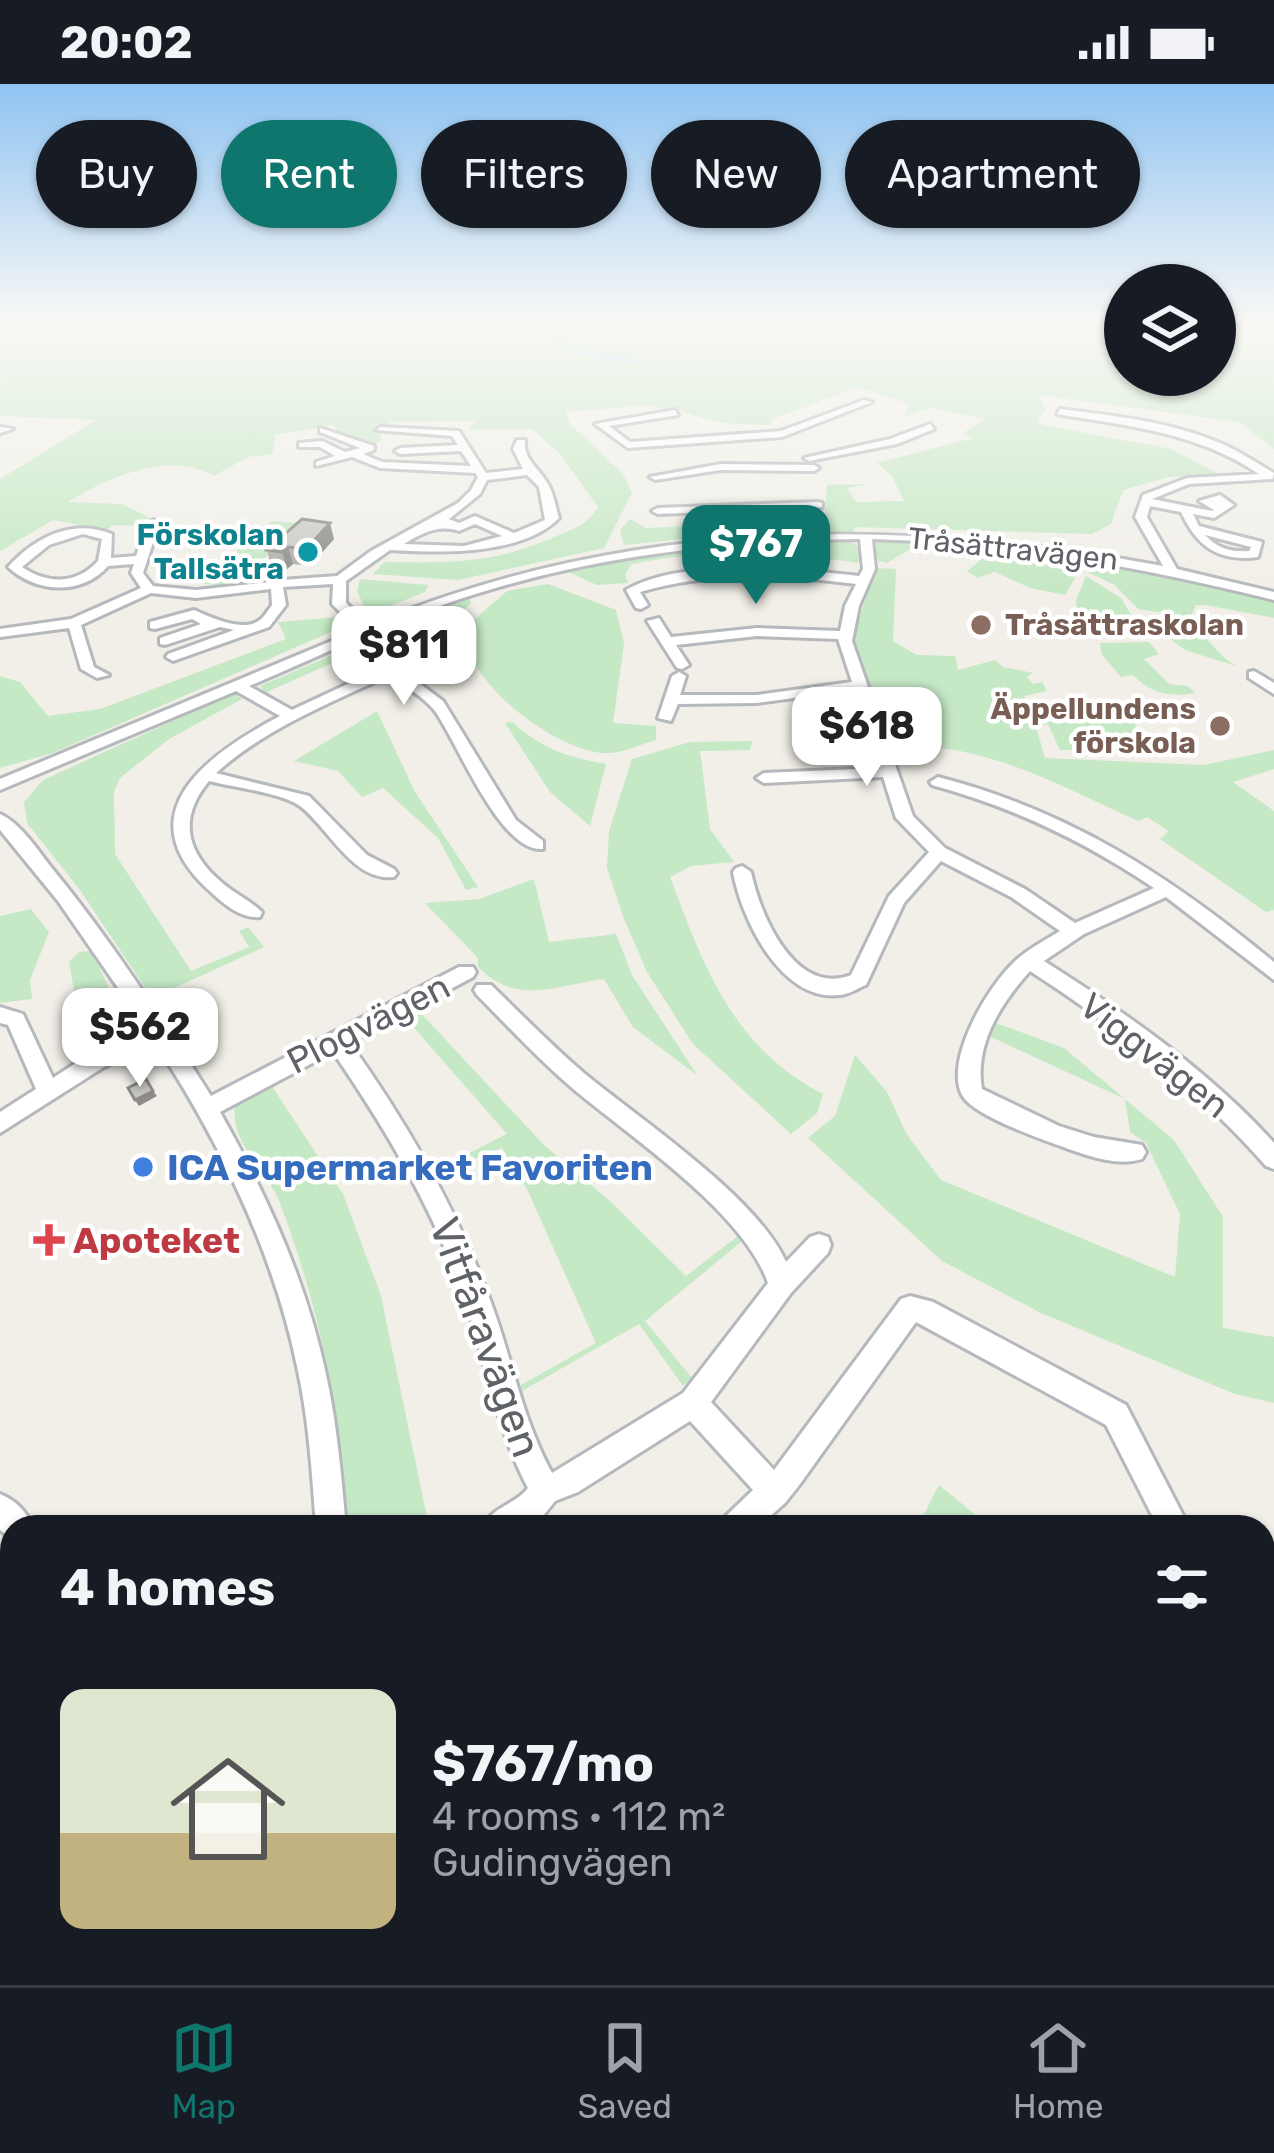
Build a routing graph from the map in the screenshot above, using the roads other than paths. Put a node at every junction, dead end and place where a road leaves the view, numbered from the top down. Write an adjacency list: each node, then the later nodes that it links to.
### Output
1 (670, 414): 7 (street)
2 (836, 414): 7 (street)
3 (1072, 414): 17 (street)
4 (931, 427): 14 (street)
5 (324, 430): 9 (street)
6 (381, 430): 11 (street)
7 (782, 434): 14 (street)
8 (521, 442): 15 (street)
9 (332, 443): 10 (street); 13 (street); 13 (street); 13 (street)
10 (302, 444)
11 (464, 448): 12 (street); 16 (street)
12 (400, 451)
13 (350, 455): 16 (street)
14 (812, 463): 18 (street); 19 (street)
15 (530, 471): 16 (street); 28 (street)
16 (481, 473): 32 (street)
17 (1272, 476): 20 (street)
18 (655, 477)
19 (819, 493): 22 (street); 26 (street)
20 (1144, 501): 23 (street); 31 (street)
21 (1220, 508): 23 (street)
22 (658, 511)
23 (1186, 511): 25 (street)
24 (153, 524): 29 (street)
25 (1194, 528)
26 (819, 535): 27 (street, Tråsättravägen); 45 (street, Tråsättravägen)
27 (866, 535): 31 (street, Tråsättravägen); 33 (street)
28 (514, 537): 28 (street)
29 (139, 560): 30 (street); 35 (street)
30 (104, 562): 30 (street)
31 (1172, 571): 36 (street, Tråsättravägen)
32 (340, 580): 34 (street); 45 (street)
33 (866, 580): 38 (street); 47 (street)
34 (276, 581): 35 (street); 44 (street)
35 (148, 589): 41 (street)
36 (1274, 596)
37 (228, 601): 39 (street)
38 (641, 605)
39 (194, 614): 42 (street); 43 (street)
40 (654, 621): 49 (street)
41 (74, 623): 46 (street); 53 (street)
42 (155, 625)
43 (212, 625): 44 (street); 48 (street)
44 (251, 630): 50 (street)
45 (366, 631): 55 (street, Tråsättravägen)
46 (0, 632)
47 (844, 635): 49 (street); 56 (street)
48 (165, 641)
49 (670, 641): 58 (street)
50 (173, 657)
51 (412, 660): 52 (street)
52 (392, 669): 59 (street); 67 (street)
53 (103, 675)
54 (1254, 675): 57 (street)
55 (237, 685): 59 (street); 65 (street, Tråsättravägen)
56 (860, 685): 58 (street); 61 (street)
57 (1274, 690)
58 (674, 700): 60 (street)
59 (291, 716): 62 (street)
60 (666, 718)
61 (889, 772): 63 (street); 68 (street)
62 (207, 776): 70 (street); 72 (street)
63 (764, 778)
64 (938, 782): 71 (street)
65 (0, 785)
66 (0, 819): 77 (street)
67 (537, 845)
68 (939, 852): 69 (street); 73 (street)
69 (742, 872)
70 (388, 873)
71 (1168, 889): 73 (street); 75 (street)
72 (253, 912)
73 (1072, 931): 74 (street)
74 (1028, 960): 82 (street); 83 (street, Viggvägen)
75 (1274, 973)
76 (0, 1015): 79 (street)
77 (158, 1030): 79 (street); 80 (street)
78 (335, 1038): 80 (street, Plogvägen); 85 (street, Plogvägen); 87 (street, Vitfåravägen)
79 (47, 1090): 81 (street)
80 (207, 1108): 89 (street)
81 (0, 1124)
82 (1134, 1151)
83 (1274, 1159)
84 (819, 1245): 85 (street, Vitfåravägen)
85 (782, 1285): 86 (street, Vitfåravägen)
86 (694, 1403): 87 (street, Vitfåravägen); 88 (street)
87 (544, 1490): 90 (street)
88 (775, 1493): 91 (street); 92 (street)
89 (330, 1515)
90 (518, 1515)
91 (750, 1515)
92 (1168, 1515)

